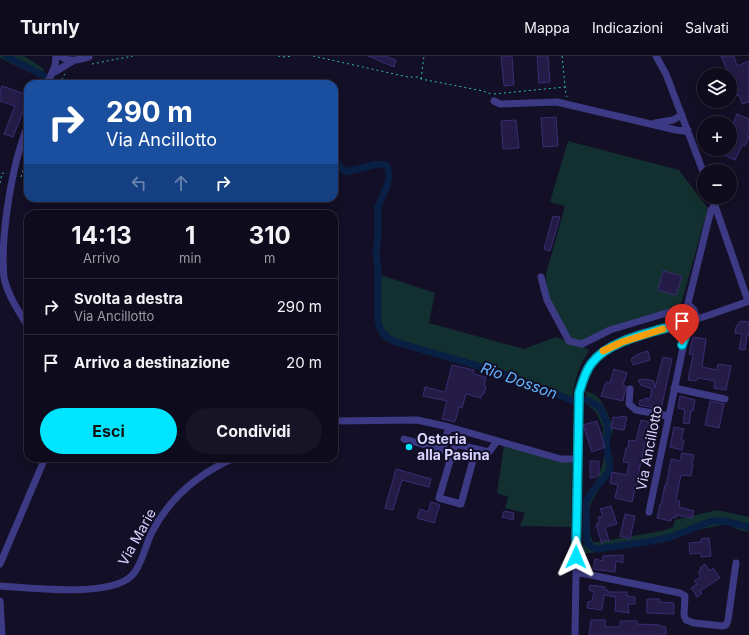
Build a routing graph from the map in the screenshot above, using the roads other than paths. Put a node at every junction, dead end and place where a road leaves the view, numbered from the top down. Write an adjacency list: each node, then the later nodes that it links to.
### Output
1 (56, 56): 6 (street)
2 (60, 56): 4 (street)
3 (656, 56): 9 (street)
4 (76, 59): 5 (street); 6 (street)
5 (92, 59)
6 (52, 73): 7 (street)
7 (49, 80)
8 (494, 101): 10 (street)
9 (682, 115): 10 (street); 11 (street)
10 (651, 124): 11 (street)
11 (688, 130): 13 (street)
12 (24, 138): 15 (street)
13 (701, 164)
14 (715, 205): 19 (street); 20 (street)
15 (2, 225): 16 (street)
16 (0, 244): 17 (street)
17 (0, 261): 22 (street)
18 (541, 277): 20 (street)
19 (749, 301): 21 (street)
20 (687, 307): 21 (street); 23 (street, Via Ancillotto)
21 (697, 319): 23 (street)
22 (24, 320)
23 (686, 323): 24 (street, Via Ancillotto); 33 (street)
24 (674, 388): 26 (street); 27 (street, Via Ancillotto)
25 (630, 390): 27 (street)
26 (725, 399)
27 (668, 416): 36 (street, Via Ancillotto)
28 (338, 421): 29 (street)
29 (449, 427): 30 (street); 31 (street)
30 (404, 439)
31 (497, 441): 32 (street); 33 (street)
32 (476, 449): 32 (street)
33 (577, 459): 39 (street)
34 (43, 462): 38 (street)
35 (224, 462): 40 (street, Via Marie)
36 (649, 512)
37 (736, 562): 39 (street)
38 (0, 564)
39 (576, 572): 43 (street)
40 (0, 586)
41 (0, 601): 42 (street)
42 (2, 635)
43 (575, 635)

